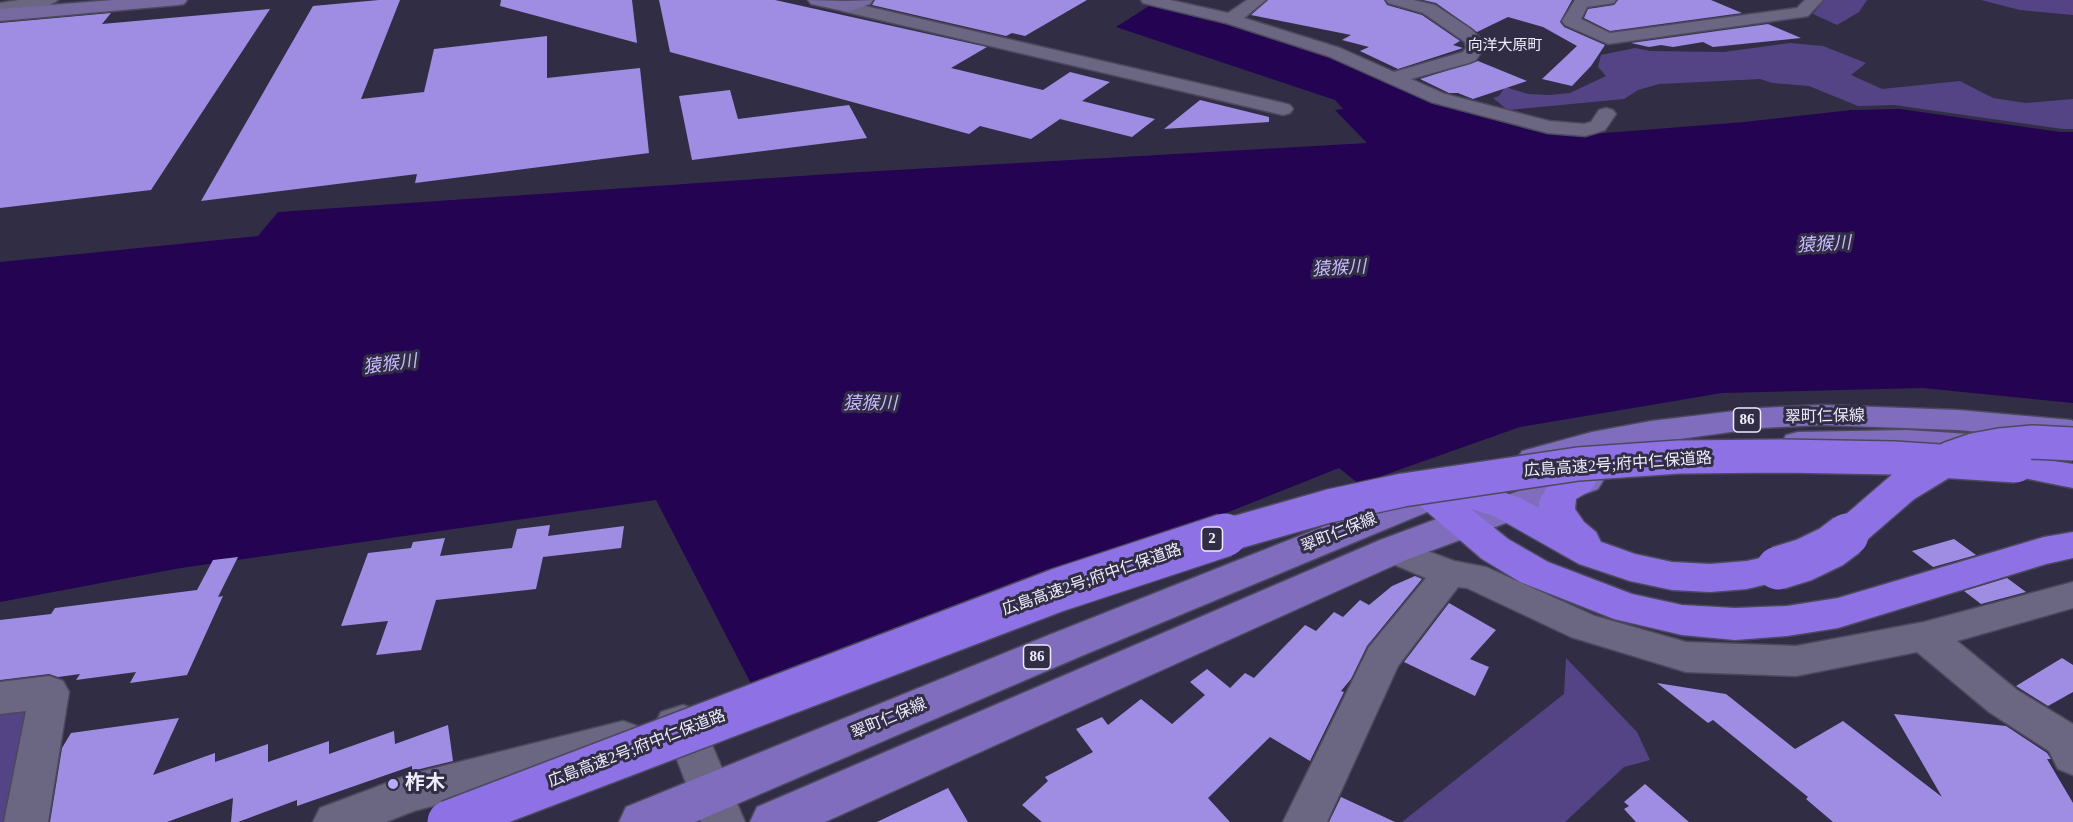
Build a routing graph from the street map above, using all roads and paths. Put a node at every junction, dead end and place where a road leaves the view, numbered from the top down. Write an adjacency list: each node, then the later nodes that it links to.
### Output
1 (47, 0): 13 (street)
2 (178, 0): 15 (street)
3 (816, 0): 9 (street)
4 (1149, 0): 12 (street)
5 (1258, 0): 16 (street)
6 (1394, 0): 10 (street)
7 (1608, 0): 14 (street)
8 (1815, 0): 14 (street)
9 (856, 4): 18 (street)
10 (1437, 4): 17 (street)
11 (1745, 4): 14 (street)
12 (1199, 5): 16 (street)
13 (0, 8)
14 (1776, 14)
15 (0, 15)
16 (1231, 19): 17 (street)
17 (1392, 78): 19 (street)
18 (1283, 109)
19 (1606, 114)
20 (2073, 431): 25 (main road, 翠町仁保線 / 86)
21 (2073, 444): 30 (highway, bridge)
22 (2073, 454): 24 (main road, 翠町仁保線 / 86)
23 (2073, 474): 39 (highway, 広島高速2号;府中仁保道路 / 2, bridge)
24 (1578, 482): 26 (main road, 翠町仁保線 / 86); 30 (highway)
25 (1431, 495): 26 (highway); 27 (highway); 36 (main road, 翠町仁保線 / 86)
26 (1506, 507): 27 (main road, 翠町仁保線 / 86); 30 (highway)
27 (1463, 523): 28 (highway); 29 (main road, 翠町仁保線 / 86)
28 (2073, 545)
29 (1393, 550): 31 (street); 41 (main road, 翠町仁保線 / 86)
30 (1630, 567)
31 (1449, 573): 33 (street); 42 (street)
32 (2073, 595): 33 (street)
33 (1923, 636): 35 (street)
34 (0, 698): 37 (street)
35 (2073, 757)
36 (718, 807): 38 (street); 40 (main road, 翠町仁保線 / 86)
37 (26, 822)
38 (335, 822)
39 (449, 822)
40 (643, 822)
41 (774, 822)
42 (1305, 822)

